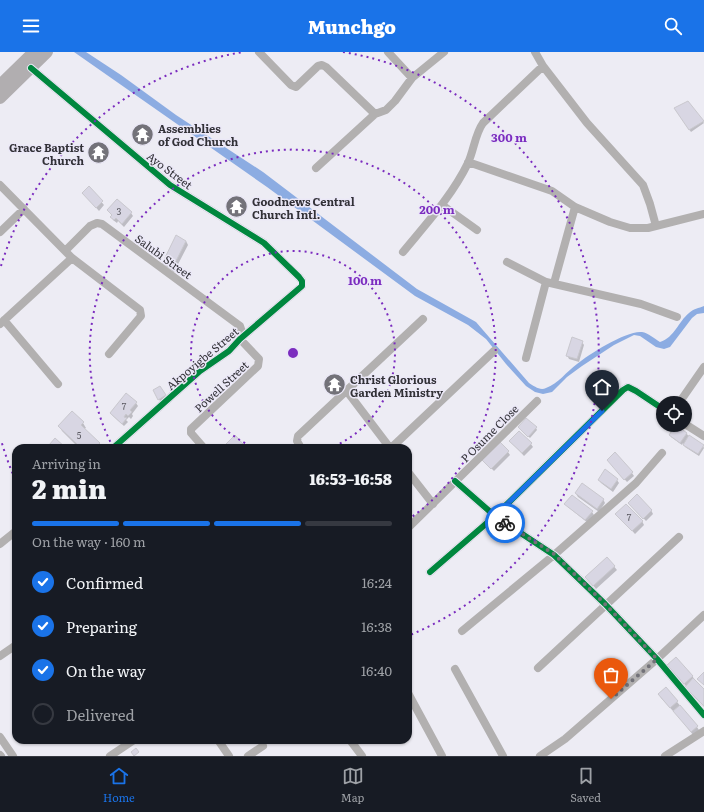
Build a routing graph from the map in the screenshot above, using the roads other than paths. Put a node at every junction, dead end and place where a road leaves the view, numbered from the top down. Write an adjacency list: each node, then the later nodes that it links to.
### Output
1 (34, 52): 10 (highway)
2 (47, 52): 8 (highway)
3 (259, 52): 12 (street)
4 (388, 52): 9 (street)
5 (444, 52): 9 (street)
6 (535, 52): 7 (street)
7 (544, 66): 13 (street); 20 (street)
8 (31, 68): 11 (highway); 27 (street, Ayo Street)
9 (412, 78): 12 (street)
10 (0, 85)
11 (0, 98)
12 (375, 114): 14 (street)
13 (468, 162): 16 (street); 17 (street)
14 (316, 168)
15 (0, 185): 18 (street)
16 (442, 205): 21 (street); 24 (street)
17 (575, 207): 20 (street); 28 (street)
18 (24, 209): 22 (street); 23 (street)
19 (704, 214): 20 (street)
20 (656, 226)
21 (477, 230)
22 (0, 232)
23 (65, 251): 25 (street); 32 (street, Salubi Street)
24 (403, 252)
25 (72, 258): 31 (street); 34 (street)
26 (507, 262): 28 (street)
27 (302, 281): 32 (street, Akpoyigbe Street)
28 (550, 282): 29 (street); 35 (street)
29 (677, 317)
30 (423, 319): 38 (street)
31 (2, 322): 37 (street)
32 (240, 339): 44 (street, Akpoyigbe Street); 45 (street, Powell Street)
33 (494, 351): 48 (street)
34 (109, 354)
35 (526, 358)
36 (704, 367): 39 (street)
37 (58, 384)
38 (346, 390): 46 (street); 47 (street)
39 (684, 396)
40 (538, 401): 51 (street, P Osume Close)
41 (656, 404): 53 (street)
42 (692, 428): 43 (street)
43 (704, 436)
44 (118, 444)
45 (201, 444)
46 (298, 444)
47 (387, 444)
48 (394, 444)
49 (662, 453): 58 (street)
50 (412, 477): 52 (street)
51 (455, 481): 52 (street, P Osume Close); 53 (street)
52 (433, 504): 54 (street, P Osume Close)
53 (495, 516): 58 (street); 59 (street)
54 (412, 524)
55 (12, 534): 57 (street)
56 (679, 537): 60 (street)
57 (0, 544)
58 (554, 554): 60 (street); 62 (street)
59 (430, 572)
60 (605, 604): 65 (street); 66 (street)
61 (704, 615): 65 (street)
62 (462, 631)
63 (12, 648): 64 (street)
64 (0, 656)
65 (657, 659): 69 (street); 83 (street)
66 (538, 668)
67 (455, 669): 82 (street)
68 (412, 700): 81 (street)
69 (704, 714)
70 (704, 731): 84 (street)
71 (0, 737): 76 (street)
72 (128, 744): 77 (street)
73 (221, 744): 78 (street)
74 (353, 744): 80 (street)
75 (264, 746): 79 (street)
76 (14, 756)
77 (110, 756)
78 (229, 756)
79 (248, 756)
80 (362, 756)
81 (442, 756)
82 (503, 756)
83 (540, 756)
84 (665, 756)

